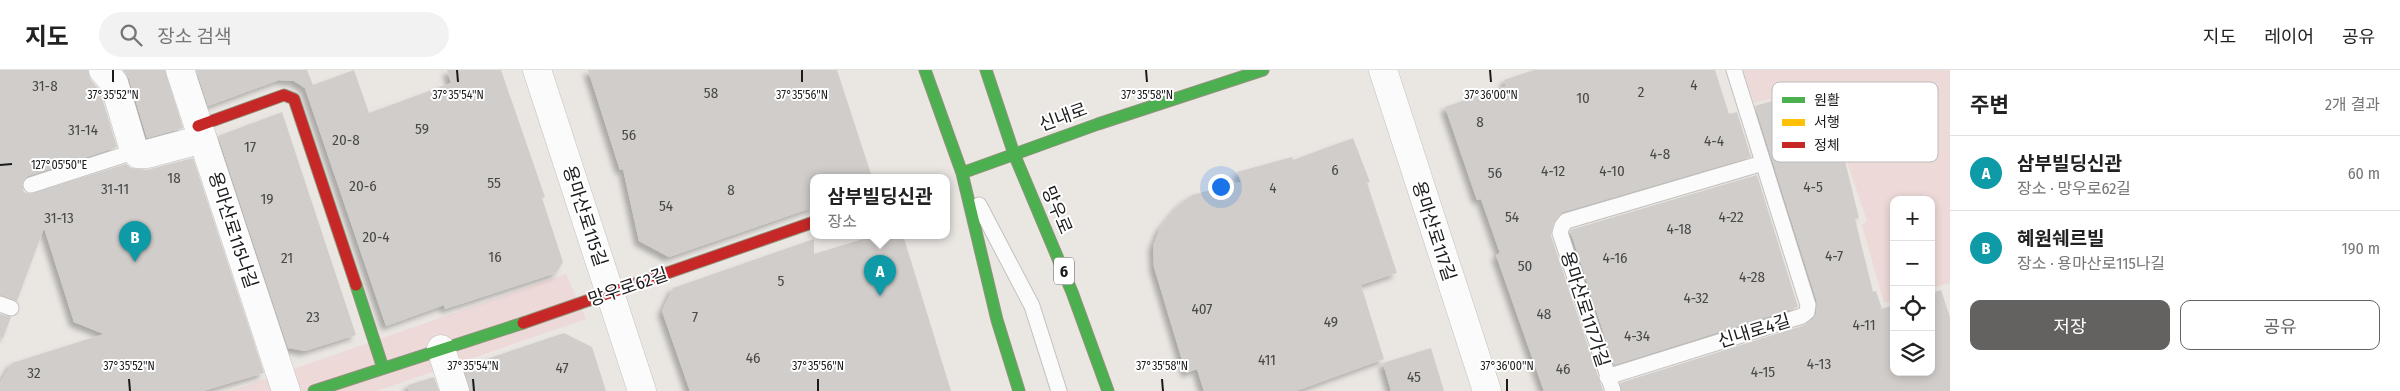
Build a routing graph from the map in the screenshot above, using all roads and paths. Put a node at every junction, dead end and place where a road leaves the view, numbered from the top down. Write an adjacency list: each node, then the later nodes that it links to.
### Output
1 (103, 70): 10 (street)
2 (180, 70): 9 (street, 용마산로115나길)
3 (537, 70): 16 (street, 용마산로115길)
4 (925, 70): 13 (street)
5 (986, 70): 11 (street, 망우로 / 6)
6 (1263, 70): 11 (street, 신내로)
7 (1383, 70): 27 (street, 용마산로117길)
8 (1734, 70): 12 (lane, 신내로4길)
9 (200, 133): 10 (street); 18 (street); 20 (street, 용마산로115나길)
10 (136, 151): 14 (lane)
11 (1014, 154): 13 (street, 신내로); 26 (street, 망우로 / 6)
12 (1763, 163): 19 (lane, 신내로4길); 19 (lane, 용마산로117가길)
13 (954, 176): 24 (street); 25 (lane)
14 (31, 186)
15 (810, 223): 16 (street, 망우로62길)
16 (611, 294): 17 (street, 망우로62길); 23 (street, 용마산로115길)
17 (441, 349): 18 (street, 망우로62길); 22 (street)
18 (383, 368): 21 (street, 망우로62길)
19 (1610, 384)
20 (286, 391)
21 (314, 391)
22 (455, 391)
23 (642, 391)
24 (1019, 391)
25 (1059, 391)
26 (1108, 391)
27 (1487, 391)

